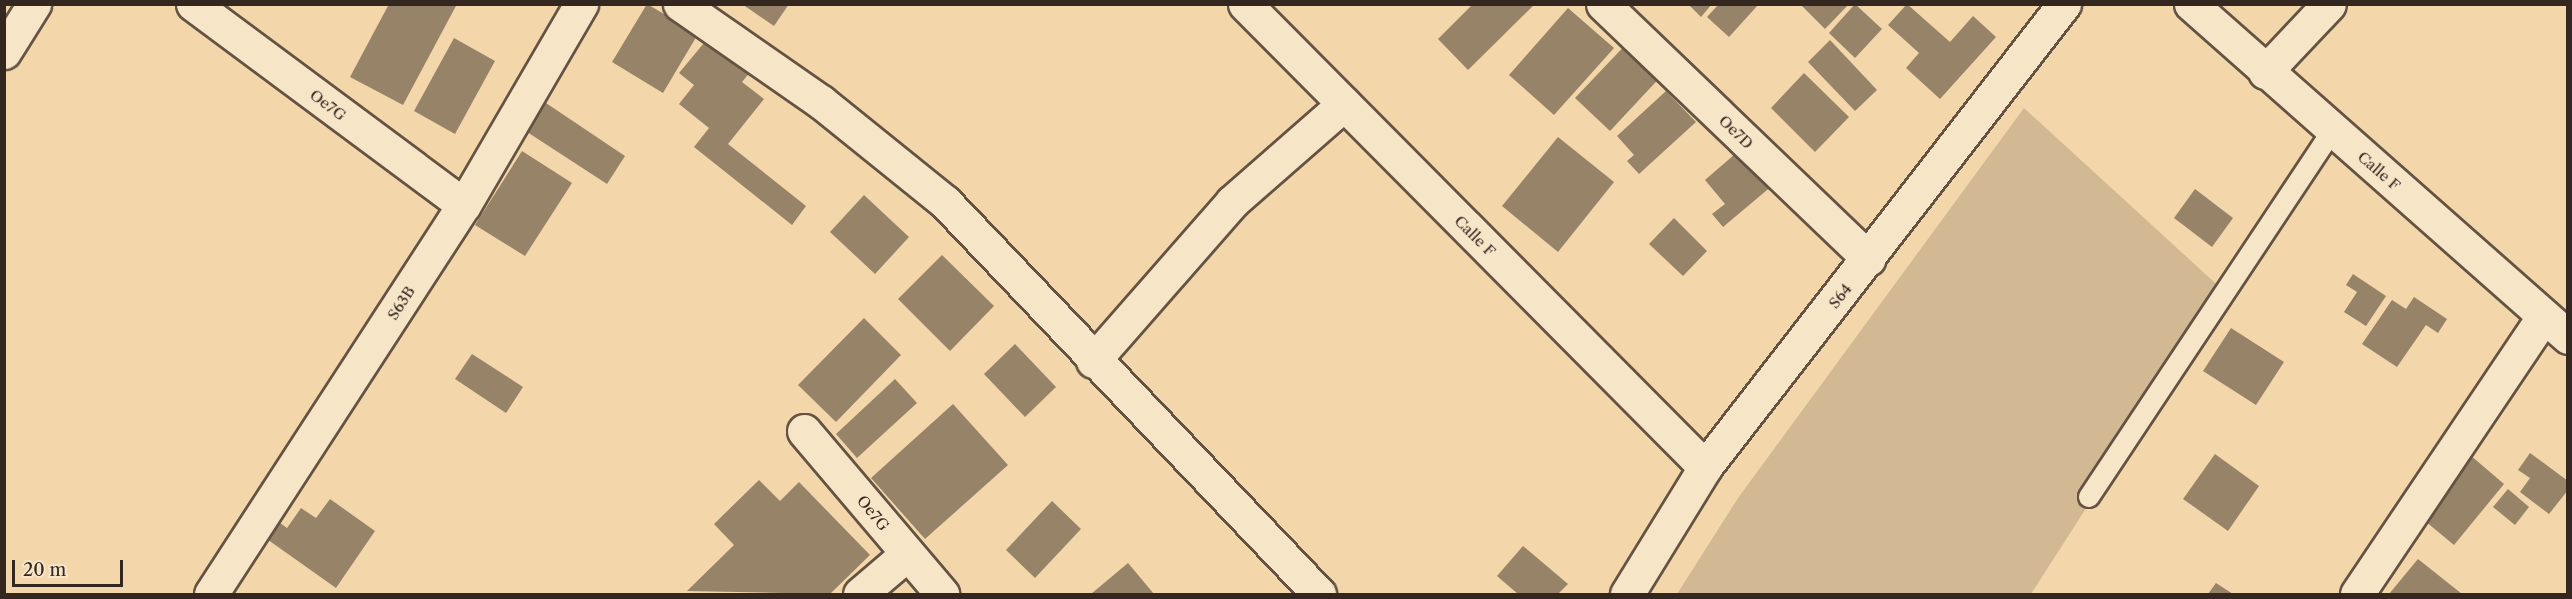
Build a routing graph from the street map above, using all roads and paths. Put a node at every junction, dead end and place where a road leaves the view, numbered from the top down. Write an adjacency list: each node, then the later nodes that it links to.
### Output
1 (34, 4): 10 (street)
2 (193, 4): 14 (street, Oe7G)
3 (581, 4): 14 (street, S63B)
4 (680, 4): 17 (street)
5 (1245, 4): 12 (street, Calle F)
6 (1603, 4): 15 (street, Oe7D)
7 (2191, 4): 11 (street, Calle F)
8 (2329, 4): 11 (street)
9 (2052, 8): 15 (street, S64)
10 (4, 52)
11 (2265, 72): 13 (street, Calle F)
12 (1344, 104): 17 (street); 19 (street, Calle F)
13 (2332, 130): 16 (street, Calle F); 20 (lane)
14 (464, 206): 22 (street, S63B)
15 (1869, 259): 19 (street, S64)
16 (2556, 326): 27 (street)
17 (1093, 361): 25 (street)
18 (804, 431): 21 (street, Oe7G)
19 (1705, 467): 26 (street, S64)
20 (2089, 497)
21 (907, 554): 23 (street); 24 (street, Oe7G)
22 (211, 594)
23 (860, 594)
24 (942, 594)
25 (1319, 594)
26 (1627, 594)
27 (2357, 594)

